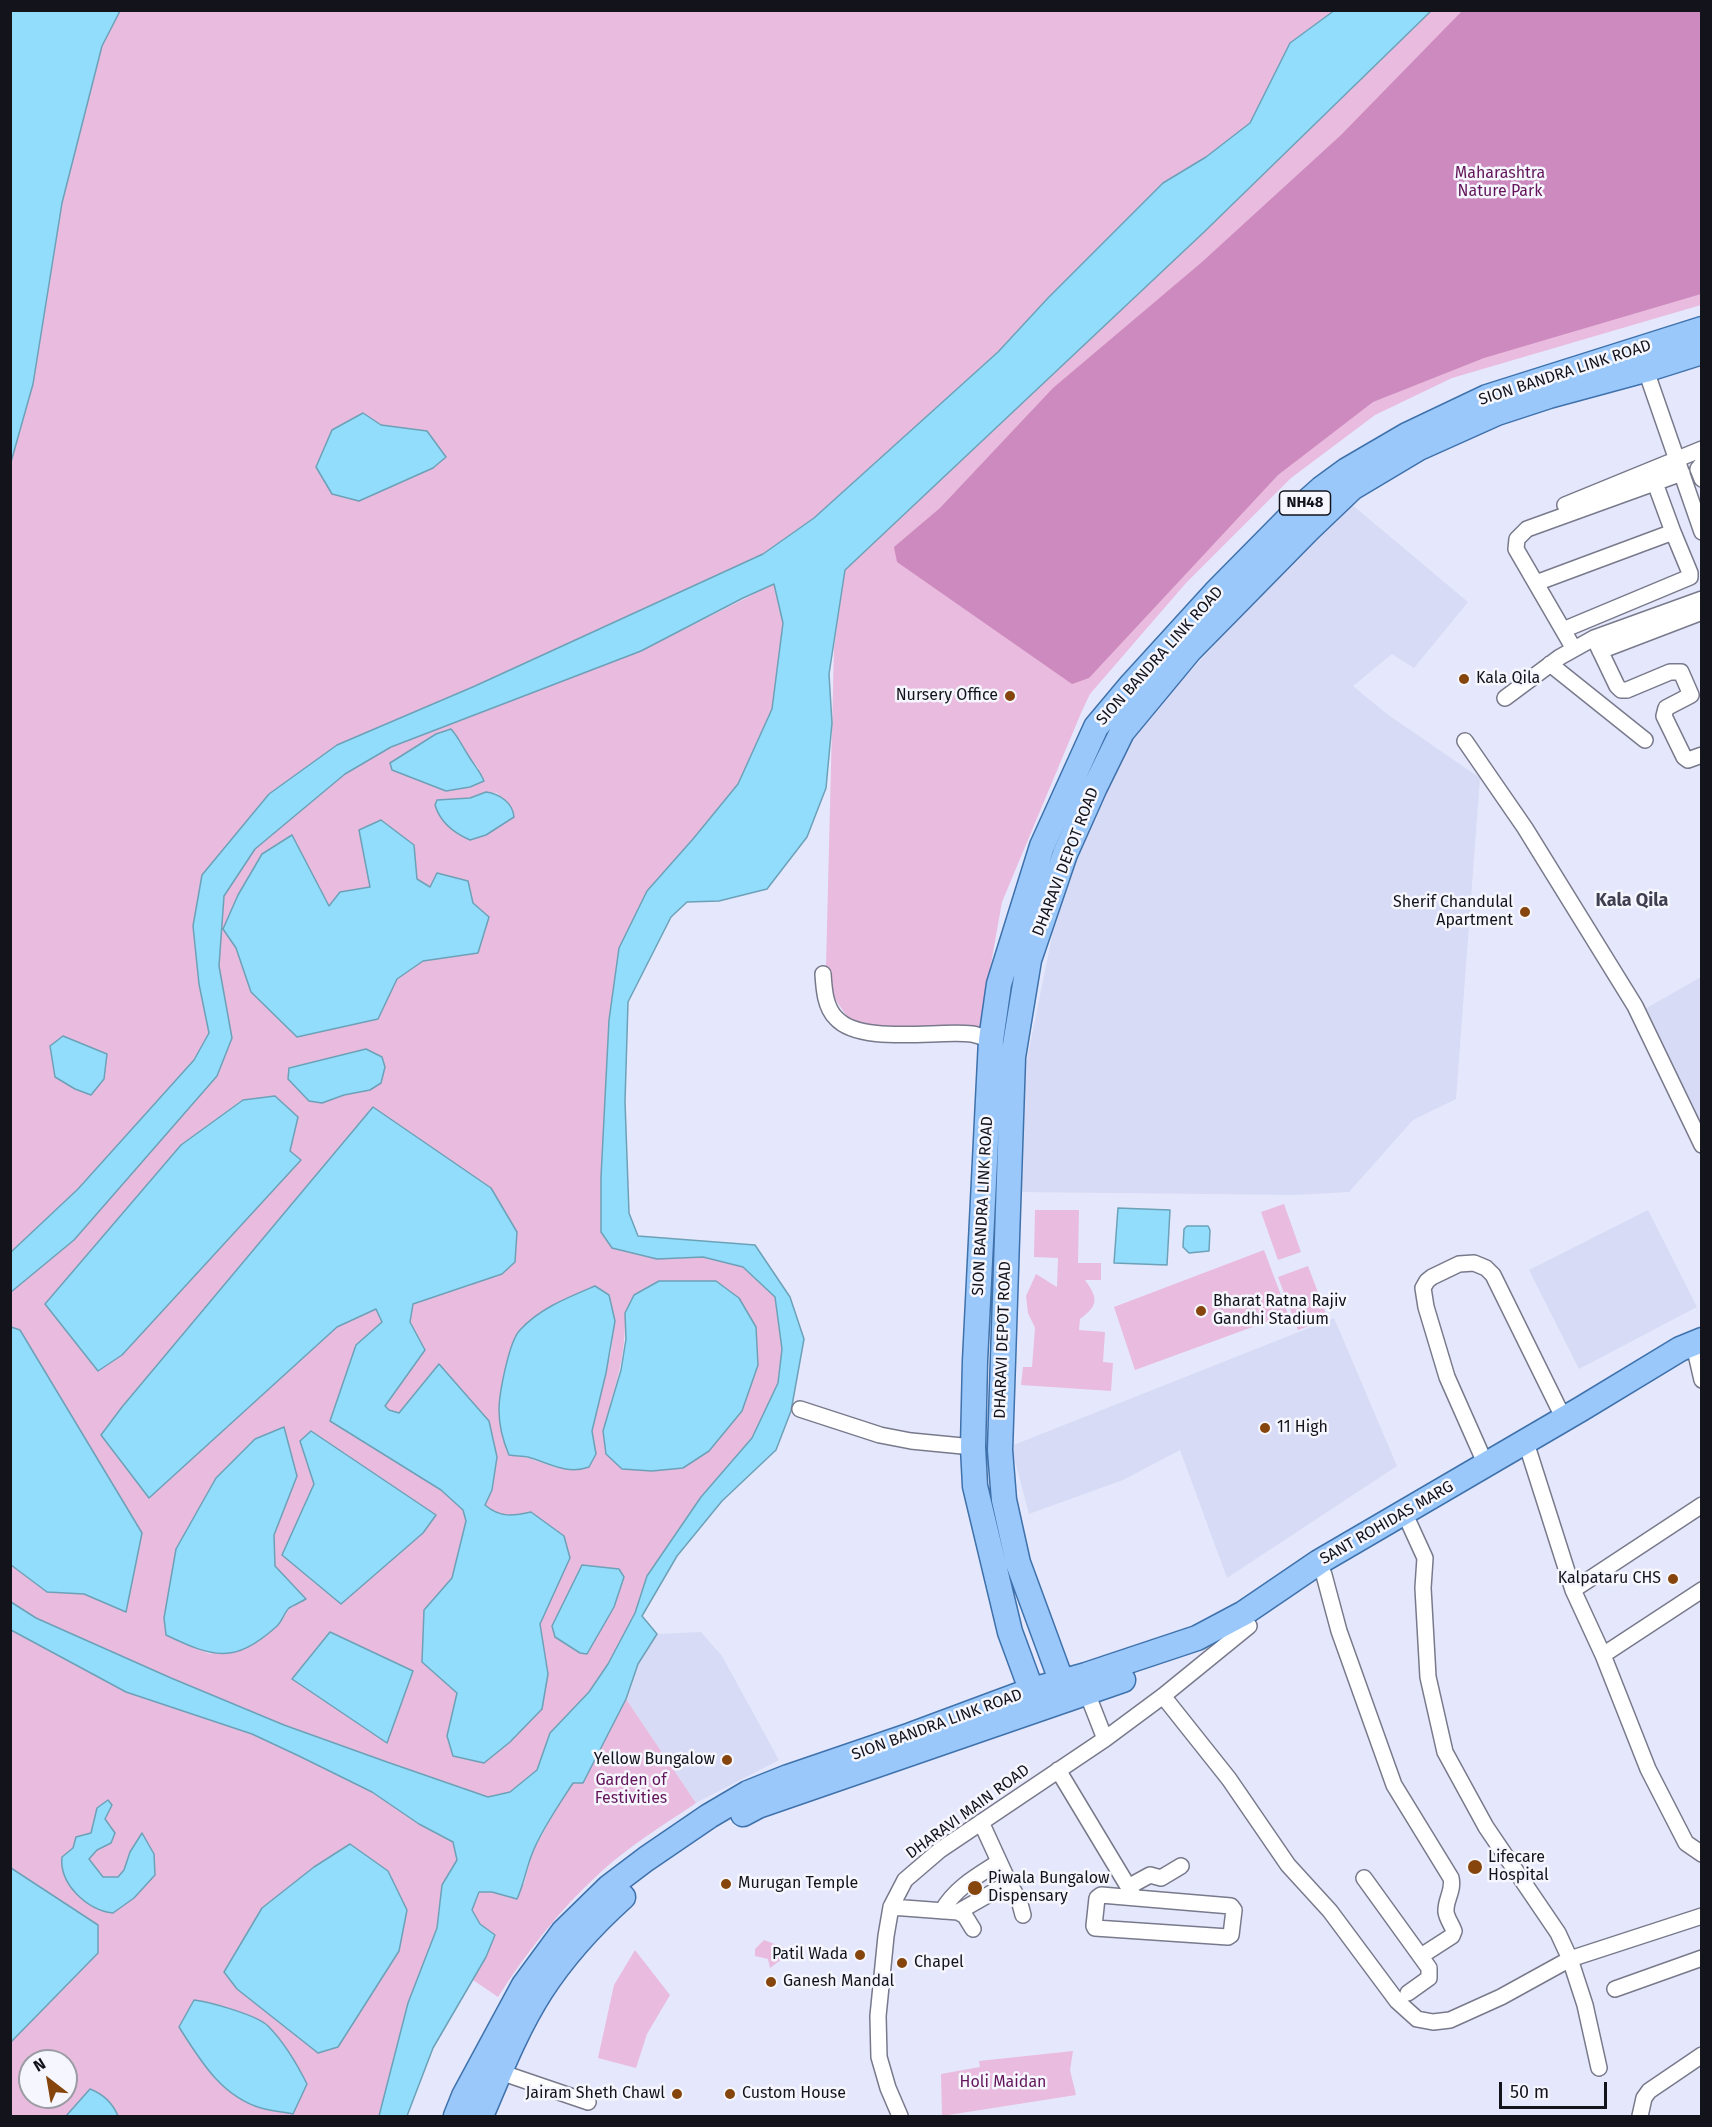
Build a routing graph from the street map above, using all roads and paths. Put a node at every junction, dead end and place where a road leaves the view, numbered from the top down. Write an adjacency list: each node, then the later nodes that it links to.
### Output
1 (1701, 329): 3 (main road, SION BANDRA LINK ROAD / NH48)
2 (1701, 352): 3 (main road, DHARAVI DEPOT ROAD)
3 (1642, 360): 6 (street); 24 (main road, SION BANDRA LINK ROAD / NH48); 27 (main road, DHARAVI DEPOT ROAD)
4 (1701, 450): 6 (street)
5 (1701, 464): 7 (street)
6 (1679, 466): 8 (street); 9 (street); 11 (street)
7 (1701, 479)
8 (1655, 483): 10 (street); 12 (street)
9 (1529, 520)
10 (1673, 532): 12 (street); 15 (street)
11 (1701, 532)
12 (1536, 583): 15 (street)
13 (1701, 599): 16 (street)
14 (1701, 612): 16 (street)
15 (1563, 630): 17 (street)
16 (1597, 644): 17 (street); 22 (street)
17 (1574, 649): 18 (street)
18 (1550, 664): 19 (street); 20 (street)
19 (1505, 698)
20 (1645, 740)
21 (1465, 741): 25 (street)
22 (1701, 755)
23 (824, 974): 24 (street)
24 (990, 1040): 26 (main road, SION BANDRA LINK ROAD)
25 (1701, 1145)
26 (980, 1265): 27 (main road); 28 (main road, SION BANDRA LINK ROAD)
27 (1006, 1267): 29 (main road, DHARAVI DEPOT ROAD)
28 (976, 1329): 29 (main road); 35 (main road, SION BANDRA LINK ROAD)
29 (1004, 1329): 45 (main road, DHARAVI DEPOT ROAD)
30 (1700, 1348): 31 (street); 32 (main road, SANT ROHIDAS MARG)
31 (1701, 1380)
32 (1615, 1395): 34 (main road, SANT ROHIDAS MARG); 36 (main road, SANT ROHIDAS MARG)
33 (800, 1409): 35 (street)
34 (1564, 1419): 37 (main road, SANT ROHIDAS MARG); 37 (street)
35 (973, 1447): 47 (main road, SION BANDRA LINK ROAD)
36 (1529, 1452): 39 (main road, SANT ROHIDAS MARG); 41 (street)
37 (1486, 1465): 39 (main road, SANT ROHIDAS MARG)
38 (1701, 1505): 41 (street)
39 (1399, 1524): 40 (main road, SANT ROHIDAS MARG); 65 (street)
40 (1322, 1568): 43 (main road, SANT ROHIDAS MARG); 45 (main road, SANT ROHIDAS MARG); 63 (street)
41 (1573, 1590): 44 (street)
42 (1701, 1590): 44 (street)
43 (1249, 1626): 45 (main road, SANT ROHIDAS MARG); 46 (street, DHARAVI MAIN ROAD)
44 (1603, 1655): 51 (street)
45 (1073, 1691): 47 (main road, SION BANDRA LINK ROAD); 48 (street)
46 (1163, 1696): 48 (street, DHARAVI MAIN ROAD); 65 (street)
47 (1035, 1699): 66 (main road, SION BANDRA LINK ROAD)
48 (1105, 1738): 49 (street, DHARAVI MAIN ROAD)
49 (1058, 1770): 50 (street, DHARAVI MAIN ROAD); 56 (street)
50 (981, 1822): 52 (street); 57 (street, DHARAVI MAIN ROAD)
51 (1701, 1854)
52 (999, 1862): 55 (street); 58 (street)
53 (1181, 1866): 56 (street)
54 (1364, 1878): 63 (street)
55 (1009, 1883): 59 (street); 60 (street)
56 (1132, 1892): 56 (street)
57 (891, 1907): 58 (street); 75 (street, DHARAVI MAIN ROAD)
58 (942, 1911): 59 (street)
59 (958, 1912): 62 (street)
60 (1023, 1915)
61 (1701, 1916): 65 (street)
62 (973, 1929)
63 (1420, 1956): 68 (street)
64 (1701, 1958): 67 (street)
65 (1570, 1959): 70 (street)
66 (534, 1985): 71 (main road, SION BANDRA LINK ROAD); 73 (main road, SION BANDRA LINK ROAD)
67 (1615, 1989)
68 (1408, 1993)
69 (1701, 2055): 76 (street)
70 (1599, 2068)
71 (500, 2072): 72 (street); 74 (main road, SION BANDRA LINK ROAD)
72 (588, 2102)
73 (456, 2116)
74 (481, 2116)
75 (900, 2116)
76 (1640, 2116)

